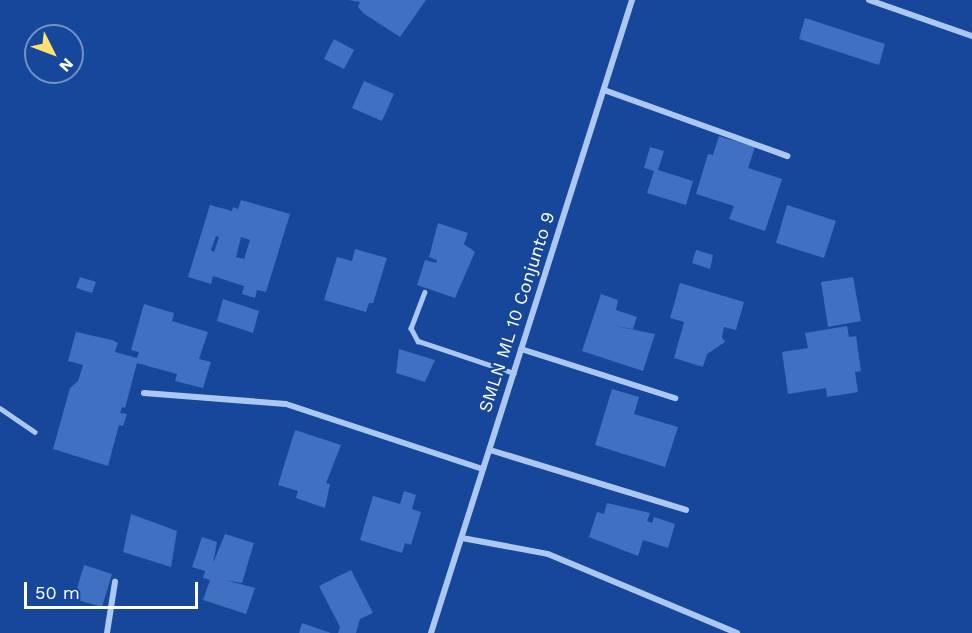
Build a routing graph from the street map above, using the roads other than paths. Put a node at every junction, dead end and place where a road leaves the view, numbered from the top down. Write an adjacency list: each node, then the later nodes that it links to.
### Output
1 (632, 0): 4 (street, SMLN ML 10 Conjunto 9)
2 (869, 0): 3 (street)
3 (972, 36)
4 (604, 90): 5 (street); 7 (street, SMLN ML 10 Conjunto 9)
5 (787, 156)
6 (425, 292): 8 (lane)
7 (521, 349): 8 (street, SMLN ML 10 Conjunto 9); 10 (street)
8 (514, 373): 13 (street, SMLN ML 10 Conjunto 9)
9 (144, 393): 14 (street)
10 (675, 398)
11 (0, 408): 12 (lane)
12 (35, 432)
13 (490, 450): 14 (street, SMLN ML 10 Conjunto 9); 15 (street)
14 (483, 469): 16 (street, SMLN ML 10 Conjunto 9)
15 (686, 510)
16 (462, 538): 19 (street, SMLN ML 10 Conjunto 9); 20 (street)
17 (115, 582): 18 (street)
18 (107, 633)
19 (431, 633)
20 (737, 633)

